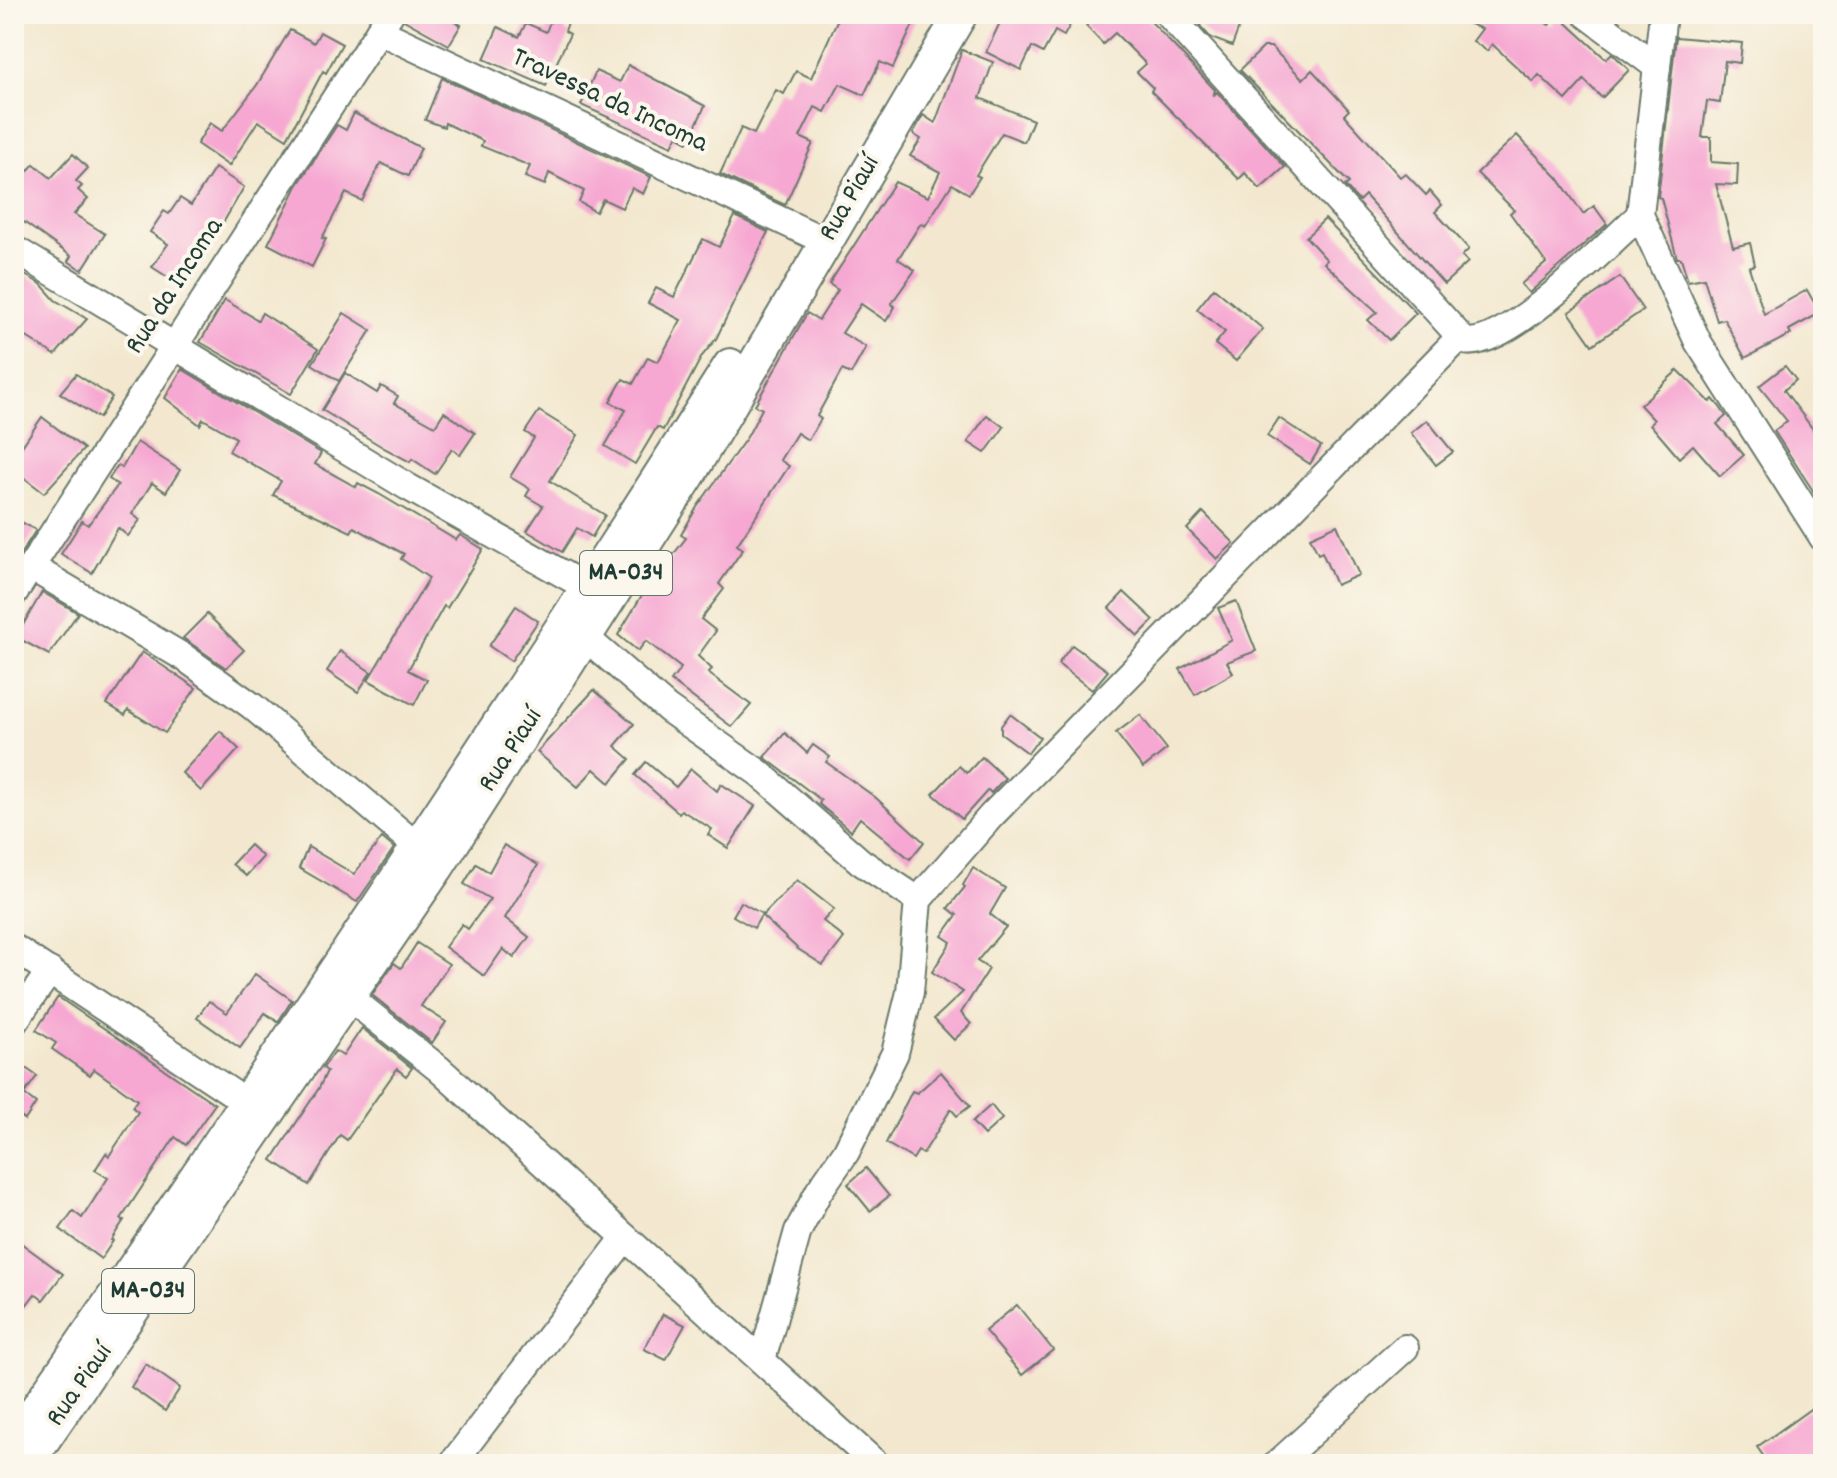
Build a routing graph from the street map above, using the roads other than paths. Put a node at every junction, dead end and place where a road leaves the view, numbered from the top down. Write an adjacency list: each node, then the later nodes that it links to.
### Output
1 (940, 14): 9 (main road, Rua Piauí / MA-034)
2 (961, 14): 17 (main road, Rua Piauí / MA-034)
3 (1168, 14): 11 (street)
4 (1586, 14): 7 (street)
5 (1663, 14): 7 (street)
6 (385, 23): 9 (street, Travessa da Incoma); 12 (street, Rua da Incoma)
7 (1657, 67): 8 (street)
8 (1640, 215): 11 (street); 13 (street)
9 (810, 234): 15 (main road, Rua Piauí / MA-034)
10 (14, 249): 12 (street)
11 (1459, 338): 19 (street)
12 (176, 347): 14 (street, Rua da Incoma); 15 (street)
13 (1823, 538)
14 (31, 567): 16 (street, Rua da Incoma); 18 (street)
15 (588, 588): 18 (main road, Rua Piauí / MA-034)
16 (14, 593)
17 (585, 637): 19 (street); 22 (main road, Rua Piauí / MA-034)
18 (419, 848): 24 (main road, Rua Piauí / MA-034)
19 (918, 900): 27 (street)
20 (14, 948): 21 (street)
21 (50, 971): 23 (street); 24 (street)
22 (350, 998): 24 (main road, Rua Piauí / MA-034); 25 (street)
23 (14, 1022)
24 (258, 1110): 28 (main road, Rua Piauí / MA-034)
25 (624, 1239): 27 (street); 29 (street)
26 (1405, 1348): 31 (street)
27 (762, 1360): 30 (street)
28 (31, 1455)
29 (452, 1464)
30 (876, 1464)
31 (1277, 1464)

